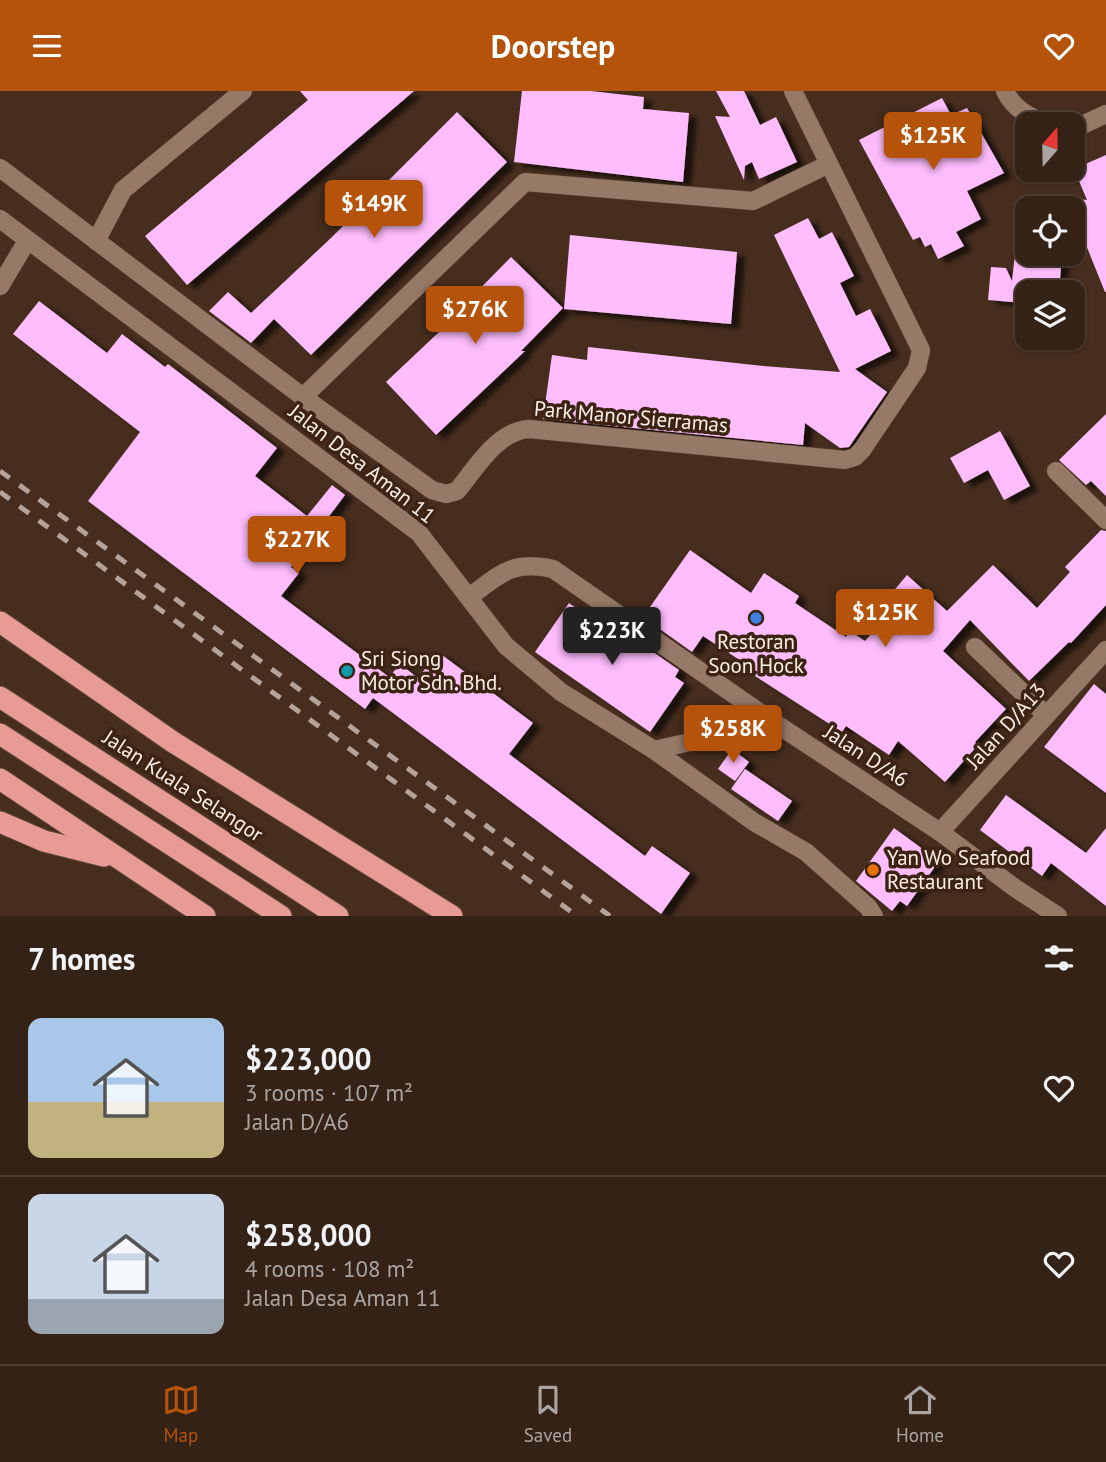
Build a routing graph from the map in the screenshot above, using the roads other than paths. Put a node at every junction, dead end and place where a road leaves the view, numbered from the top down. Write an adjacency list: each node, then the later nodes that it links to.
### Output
1 (243, 91): 11 (street)
2 (793, 91): 7 (street, Park Manor Sierramas)
3 (1006, 91): 4 (street)
4 (1024, 112)
5 (1106, 114): 6 (street)
6 (1085, 123)
7 (829, 164): 13 (street); 13 (street, Park Manor Sierramas)
8 (0, 169): 11 (street, Park Manor Sierramas)
9 (0, 219): 10 (street, Jalan Desa Aman 11)
10 (27, 241): 12 (street); 16 (street, Jalan Desa Aman 11)
11 (96, 241): 13 (street, Park Manor Sierramas)
12 (0, 286)
13 (303, 397)
14 (1056, 471): 15 (street)
15 (1106, 520)
16 (469, 597): 22 (street, Jalan D/A6); 24 (street, Jalan Desa Aman 11)
17 (0, 622): 32 (highway)
18 (975, 647): 21 (street)
19 (1106, 650): 21 (street, Jalan D/A13)
20 (0, 697): 31 (highway, Jalan Kuala Selangor)
21 (1046, 716): 27 (street, Jalan D/A13)
22 (775, 723): 24 (street); 27 (street, Jalan D/A6)
23 (0, 734): 30 (highway)
24 (654, 750): 33 (street, Jalan Desa Aman 11)
25 (0, 779): 28 (highway)
26 (0, 822): 28 (highway)
27 (940, 832): 34 (street, Jalan D/A6)
28 (120, 860): 29 (highway)
29 (205, 916)
30 (281, 916)
31 (338, 916)
32 (452, 916)
33 (874, 916)
34 (1058, 916)

